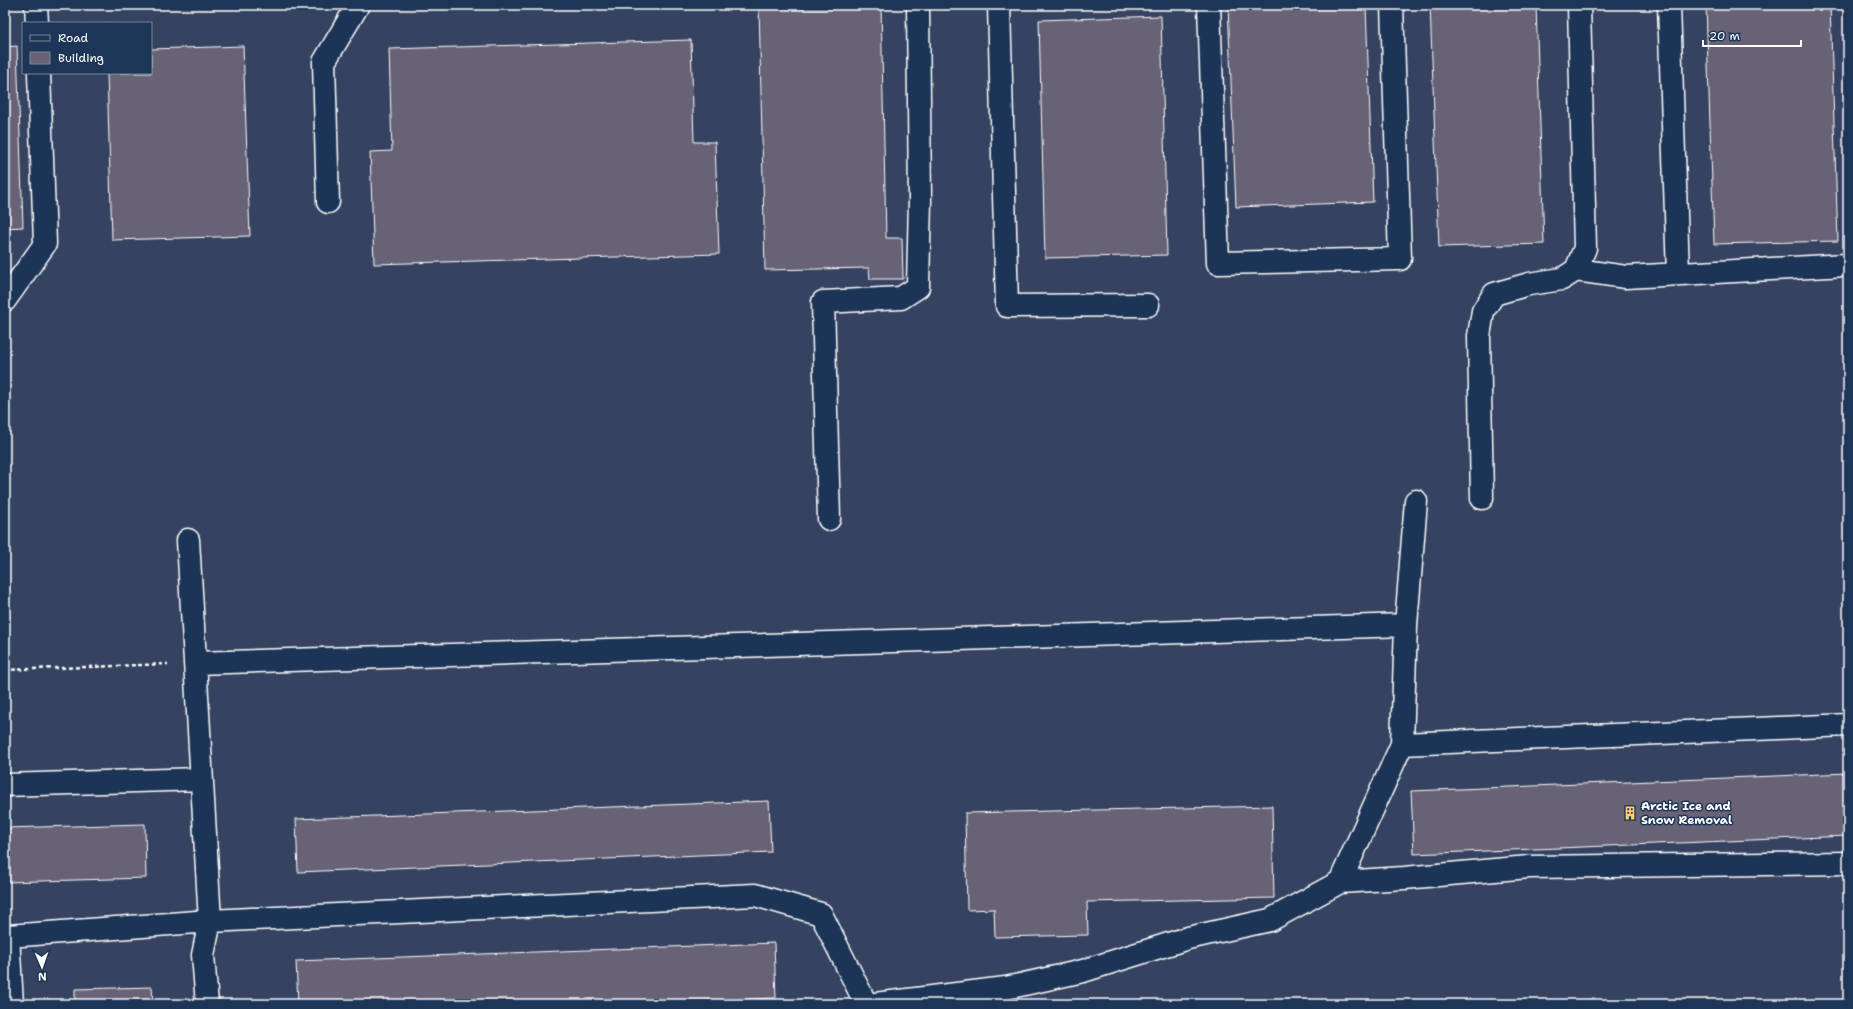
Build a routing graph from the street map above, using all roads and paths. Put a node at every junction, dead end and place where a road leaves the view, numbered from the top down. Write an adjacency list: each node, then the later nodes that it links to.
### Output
1 (36, 5): 9 (lane)
2 (358, 5): 11 (lane)
3 (918, 5): 19 (lane)
4 (999, 5): 16 (lane)
5 (1209, 5): 6 (lane)
6 (1392, 5)
7 (1579, 5): 13 (lane)
8 (1669, 5): 14 (lane)
9 (37, 22)
10 (39, 74): 15 (lane)
11 (328, 202)
12 (1846, 265): 14 (lane)
13 (1576, 270): 14 (lane); 17 (lane)
14 (1678, 274)
15 (5, 300)
16 (1148, 305)
17 (1482, 498)
18 (1416, 500): 21 (lane)
19 (829, 519)
20 (188, 540): 22 (lane)
21 (1406, 625): 22 (lane); 25 (lane)
22 (195, 663): 23 (path); 26 (lane)
23 (5, 670)
24 (1848, 725): 25 (lane)
25 (1402, 744): 29 (lane)
26 (201, 779): 27 (lane); 30 (lane)
27 (5, 786)
28 (1848, 863): 29 (lane)
29 (1340, 882): 35 (lane)
30 (210, 921): 31 (lane); 33 (lane); 34 (lane)
31 (7, 935): 32 (lane)
32 (12, 1004)
33 (207, 1004)
34 (866, 1004)
35 (875, 1004)

